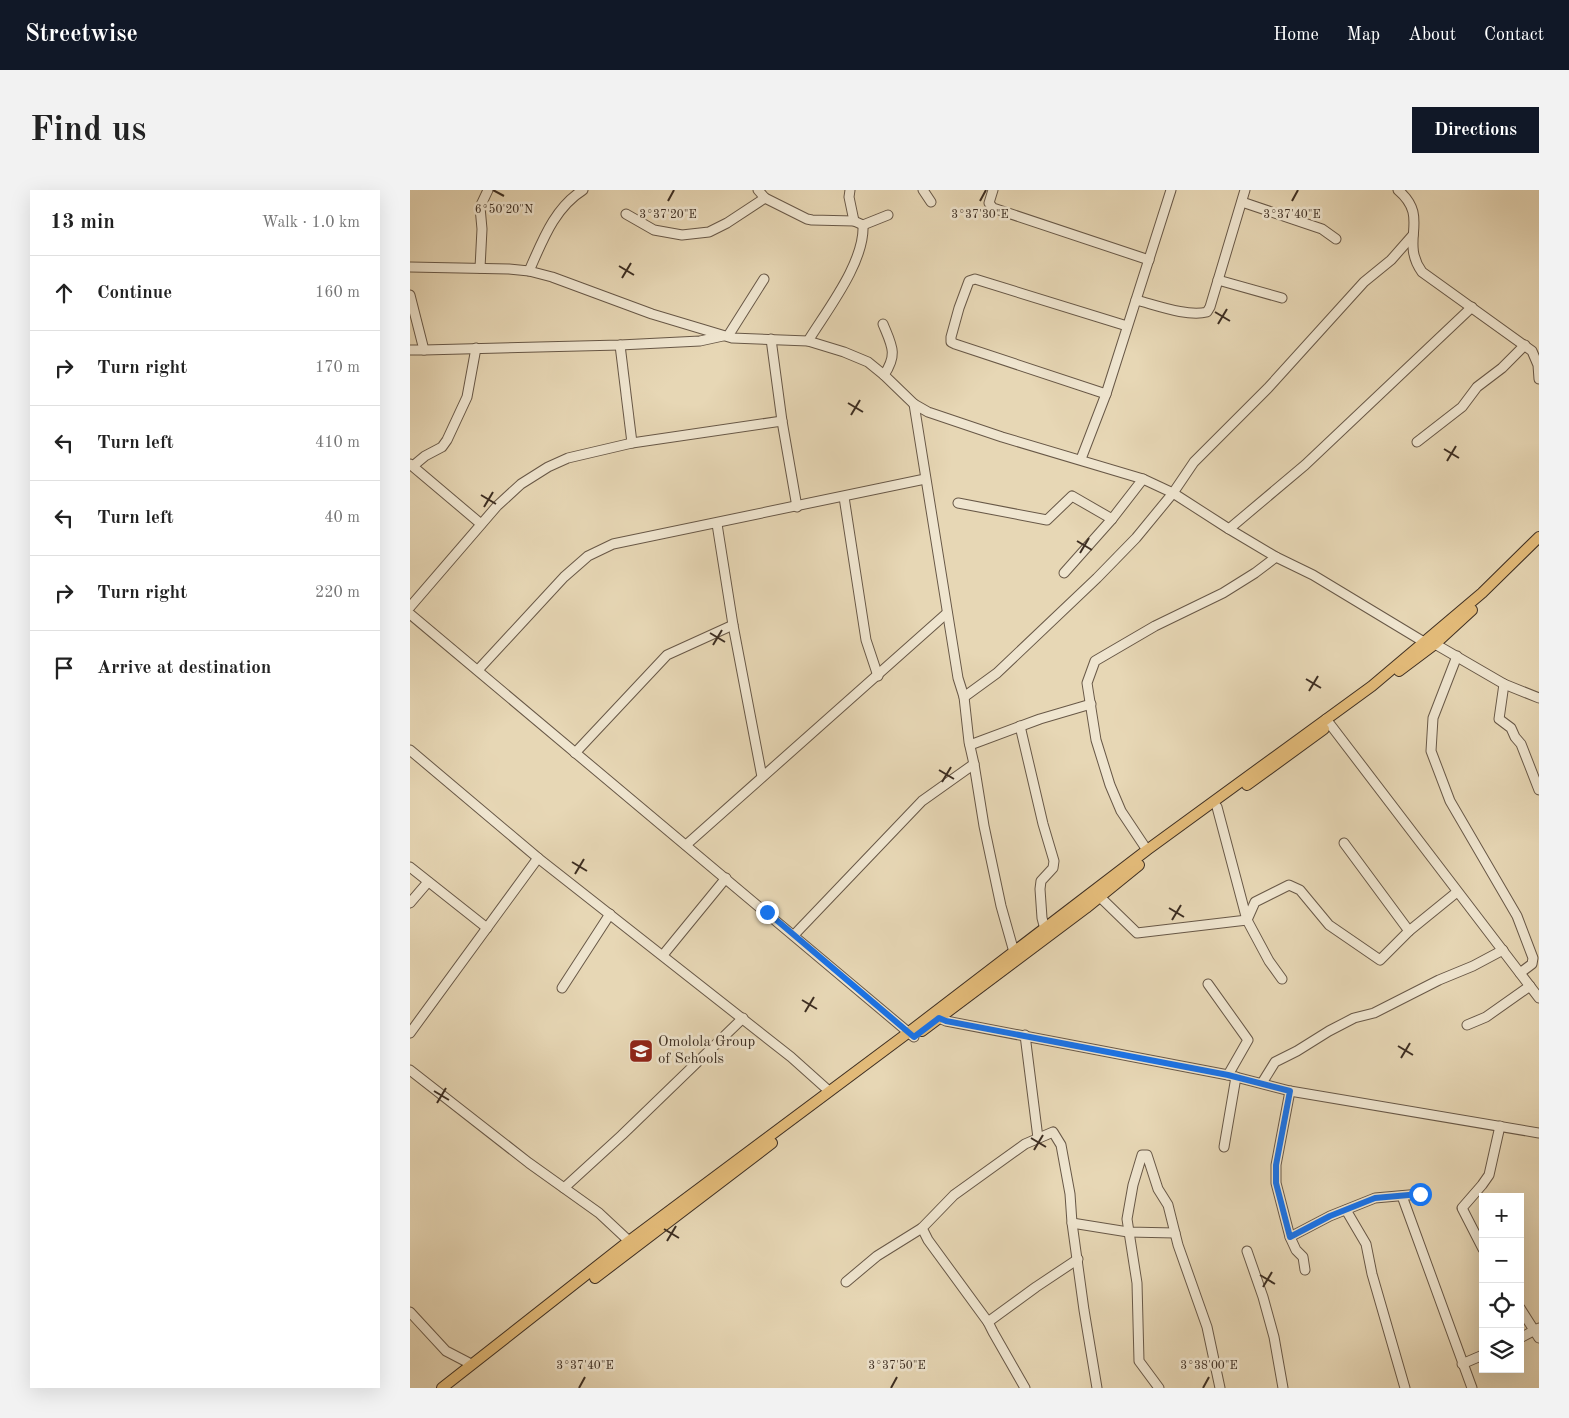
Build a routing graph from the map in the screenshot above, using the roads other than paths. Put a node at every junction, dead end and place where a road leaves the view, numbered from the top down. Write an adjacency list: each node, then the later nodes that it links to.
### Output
1 (488, 190): 21 (street)
2 (582, 190): 22 (street)
3 (758, 190): 10 (street)
4 (850, 190): 15 (street)
5 (923, 190): 11 (street)
6 (993, 190): 19 (street)
7 (1171, 190): 19 (street)
8 (1246, 190): 12 (street)
9 (1398, 190): 17 (street)
10 (765, 198): 13 (street); 15 (street)
11 (931, 202)
12 (1242, 202): 18 (street); 24 (street)
13 (626, 214)
14 (888, 215): 16 (street)
15 (854, 221): 16 (street)
16 (863, 225): 33 (street)
17 (1413, 234): 28 (street); 50 (street)
18 (1336, 239)
19 (1149, 260): 27 (street)
20 (410, 267): 21 (street)
21 (480, 268): 22 (street)
22 (529, 271): 31 (street)
23 (764, 279): 31 (street)
24 (1218, 280): 26 (street); 27 (street)
25 (410, 295): 38 (street)
26 (1282, 298)
27 (1136, 300): 30 (street)
28 (1472, 307): 35 (street); 57 (street)
29 (883, 324): 39 (street)
30 (1127, 326): 41 (street); 41 (street)
31 (728, 336): 32 (street); 34 (street)
32 (771, 339): 33 (street); 43 (street)
33 (808, 341): 39 (street)
34 (620, 345): 36 (street); 45 (street)
35 (1525, 345): 40 (street); 44 (street)
36 (476, 348): 38 (street); 47 (street)
37 (410, 350): 38 (street)
38 (424, 350)
39 (884, 375): 42 (street)
40 (1539, 379)
41 (1106, 394): 46 (street)
42 (914, 404): 46 (street); 48 (street)
43 (782, 421): 45 (street); 53 (street)
44 (1417, 442)
45 (632, 443): 55 (street)
46 (1081, 459): 49 (street)
47 (411, 465): 55 (street)
48 (925, 479): 51 (street); 63 (street)
49 (1143, 479): 50 (street); 54 (street)
50 (1173, 492): 57 (street); 72 (street)
51 (844, 497): 53 (street); 70 (street)
52 (958, 503): 54 (street)
53 (797, 507): 56 (street)
54 (1112, 519): 61 (street)
55 (481, 524): 62 (street)
56 (717, 524): 65 (street); 69 (street)
57 (1229, 530): 60 (street)
58 (1539, 537): 66 (main road)
59 (1539, 545): 67 (main road)
60 (1276, 557): 66 (street); 74 (street)
61 (1064, 573)
62 (410, 607)
63 (948, 613): 70 (street); 72 (street)
64 (410, 614): 69 (street)
65 (733, 624): 79 (street); 81 (street)
66 (1424, 642): 75 (main road)
67 (1435, 644): 68 (street); 75 (main road)
68 (1457, 656): 71 (street); 103 (street)
69 (478, 670): 79 (street)
70 (878, 676): 81 (street)
71 (1504, 684): 73 (street); 82 (street)
72 (964, 697): 77 (street)
73 (1539, 698)
74 (1091, 704): 76 (street); 86 (street)
75 (1328, 722): 83 (main road); 86 (main road); 91 (street)
76 (1020, 726): 77 (street); 97 (street)
77 (970, 745): 80 (street)
78 (410, 750): 87 (street)
79 (576, 753): 85 (street)
80 (974, 764): 99 (street); 101 (street)
81 (762, 777): 85 (street)
82 (1539, 790)
83 (1217, 807): 92 (main road); 95 (street)
84 (1344, 843): 98 (street)
85 (686, 845): 89 (street)
86 (1147, 850): 97 (main road)
87 (538, 858): 94 (street); 96 (street)
88 (410, 867): 90 (street)
89 (726, 878): 99 (street); 102 (street)
90 (428, 882): 93 (street); 96 (street)
91 (1457, 892): 98 (street); 100 (street)
92 (1100, 897): 95 (street); 110 (main road)
93 (410, 903)
94 (610, 914): 102 (street); 107 (street)
95 (1247, 920): 98 (street); 104 (street)
96 (486, 928): 112 (street)
97 (1045, 929): 101 (main road)
98 (1409, 931)
99 (794, 935): 113 (street)
100 (1503, 950): 103 (street); 117 (street)
101 (1014, 952): 113 (main road)
102 (662, 956): 109 (street)
103 (1520, 973): 106 (street)
104 (1282, 979)
105 (1208, 984): 116 (street)
106 (1530, 986): 108 (street); 111 (street)
107 (562, 988)
108 (1539, 998)
109 (743, 1018): 118 (street); 124 (street)
110 (939, 1018): 113 (main road); 114 (street)
111 (1467, 1025)
112 (410, 1033)
113 (911, 1034): 118 (main road); 148 (main road)
114 (1025, 1035): 116 (street); 122 (street)
115 (410, 1070): 124 (street)
116 (1232, 1076): 117 (street); 123 (street)
117 (1262, 1083): 119 (street)
118 (829, 1091): 133 (main road)
119 (1290, 1091): 120 (street); 132 (street)
120 (1500, 1126): 121 (street); 134 (street)
121 (1539, 1133)
122 (1038, 1138): 128 (street); 129 (street)
123 (1224, 1147)
124 (564, 1188): 133 (street)
125 (1420, 1194): 126 (street)
126 (1402, 1196): 127 (street); 146 (street)
127 (1346, 1210): 132 (street); 154 (street)
128 (1072, 1224): 130 (street); 136 (street)
129 (922, 1228): 138 (street); 141 (street)
130 (1128, 1232): 131 (street); 131 (street); 151 (street)
131 (1175, 1233): 152 (street)
132 (1290, 1237): 137 (street)
133 (629, 1241): 145 (main road)
134 (1479, 1241)
135 (1247, 1251): 153 (street)
136 (1078, 1259): 141 (street); 150 (street)
137 (1305, 1270)
138 (846, 1282)
139 (410, 1312): 145 (street)
140 (1524, 1313): 142 (street)
141 (988, 1322): 149 (street)
142 (1538, 1332): 143 (street)
143 (1524, 1337)
144 (1479, 1357): 146 (street)
145 (471, 1364): 147 (main road)
146 (1462, 1364): 155 (street)
147 (442, 1388)
148 (451, 1388)
149 (1025, 1388)
150 (1097, 1388)
151 (1158, 1388)
152 (1220, 1388)
153 (1282, 1388)
154 (1405, 1388)
155 (1472, 1388)

